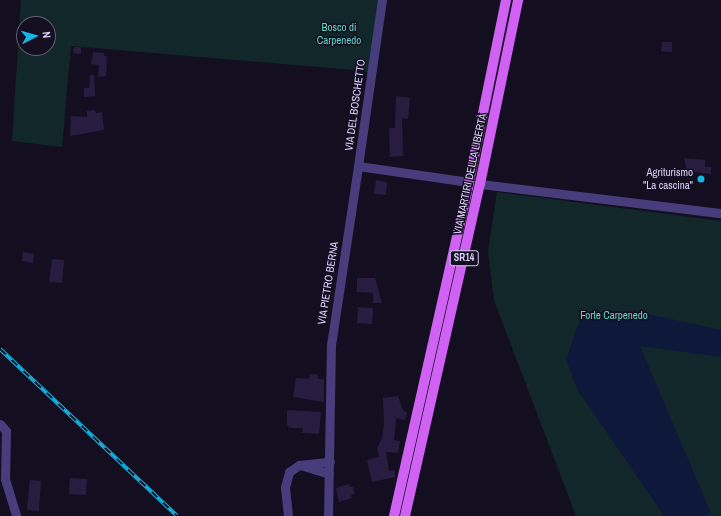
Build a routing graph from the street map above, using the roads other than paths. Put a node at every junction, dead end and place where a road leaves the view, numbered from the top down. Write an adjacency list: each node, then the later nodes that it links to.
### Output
1 (382, 0): 4 (street, VIA DEL BOSCHETTO)
2 (506, 0): 5 (main road, VIA MARTIRI DELLA LIBERTÀ / SR14)
3 (518, 0): 6 (main road, VIA MARTIRI DELLA LIBERTÀ / SR14)
4 (358, 166): 5 (street); 9 (street, VIA PIETRO BERNA)
5 (469, 182): 15 (main road, VIA MARTIRI DELLA LIBERTÀ / SR14)
6 (480, 184): 7 (street); 16 (main road, VIA MARTIRI DELLA LIBERTÀ / SR14)
7 (721, 213)
8 (0, 424): 12 (street)
9 (330, 462): 10 (street); 11 (street, VIA PIETRO BERNA)
10 (299, 465): 11 (street); 13 (street)
11 (329, 474): 14 (street, VIA PIETRO BERNA)
12 (16, 516)
13 (288, 516)
14 (328, 516)
15 (394, 516)
16 (405, 516)

